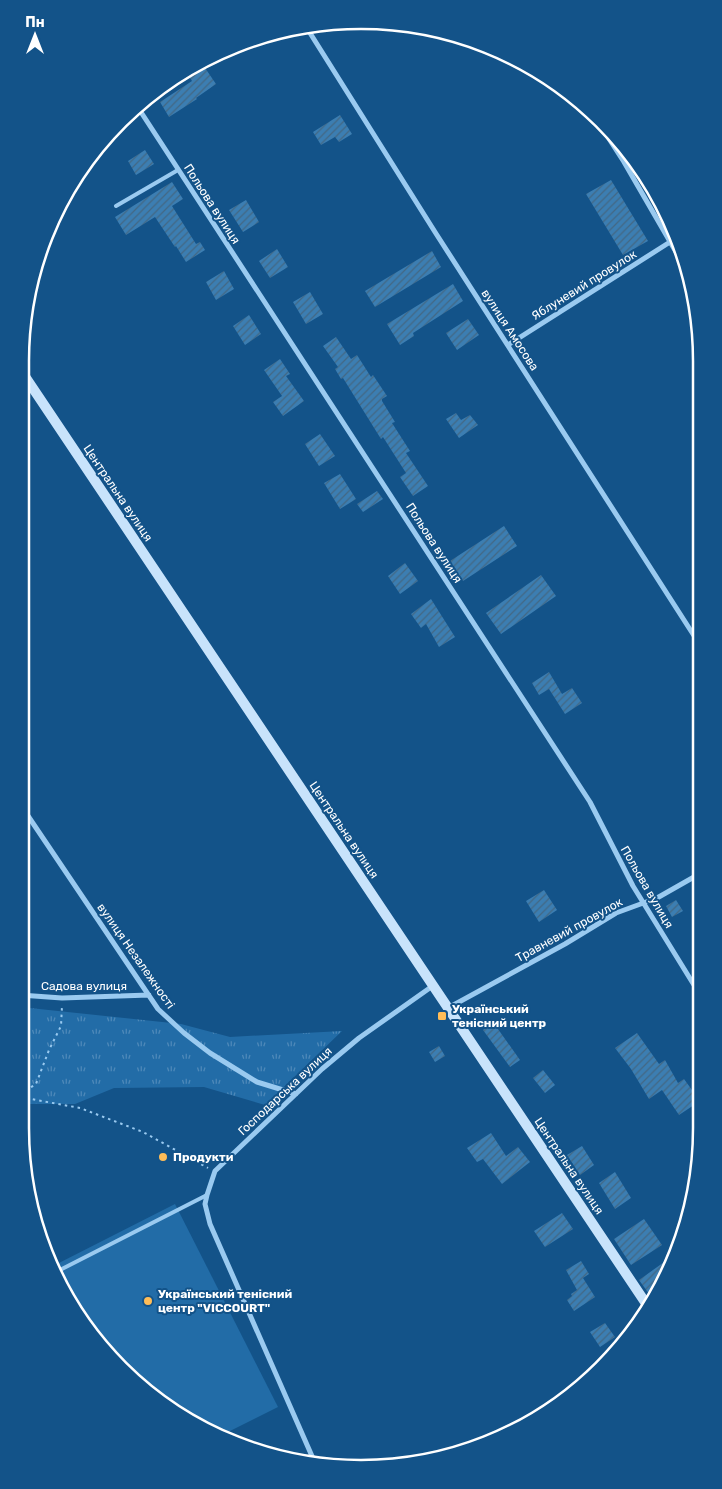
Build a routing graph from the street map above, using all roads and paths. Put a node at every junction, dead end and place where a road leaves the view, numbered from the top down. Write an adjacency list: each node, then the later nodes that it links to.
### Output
1 (309, 33): 9 (street, вулиця Амосова)
2 (141, 112): 5 (street, Польова вулиця)
3 (613, 145): 4 (street)
4 (624, 162): 7 (street)
5 (178, 170): 6 (lane); 14 (street, Польова вулиця)
6 (116, 206)
7 (670, 242): 8 (street); 9 (street, Яблуневий провулок)
8 (674, 248)
9 (508, 345): 11 (street, вулиця Амосова)
10 (29, 382): 16 (main road, Центральна вулиця)
11 (693, 634)
12 (29, 817): 17 (street, вулиця Незалежності)
13 (693, 877): 14 (street, Травневий провулок)
14 (642, 903): 15 (street, Польова вулиця); 20 (street, Травневий провулок)
15 (693, 984)
16 (434, 985): 20 (main road, Центральна вулиця); 22 (street, Господарська вулиця)
17 (149, 995): 19 (street, Садова вулиця); 22 (street, вулиця Незалежності)
18 (29, 996): 19 (street, Садова вулиця)
19 (62, 998): 21 (path)
20 (448, 1008): 27 (main road, Центральна вулиця)
21 (29, 1089)
22 (296, 1094): 24 (street, Господарська вулиця)
23 (29, 1098): 24 (path)
24 (214, 1171): 25 (street)
25 (207, 1195): 26 (lane); 28 (street)
26 (61, 1270)
27 (644, 1301)
28 (312, 1456)

